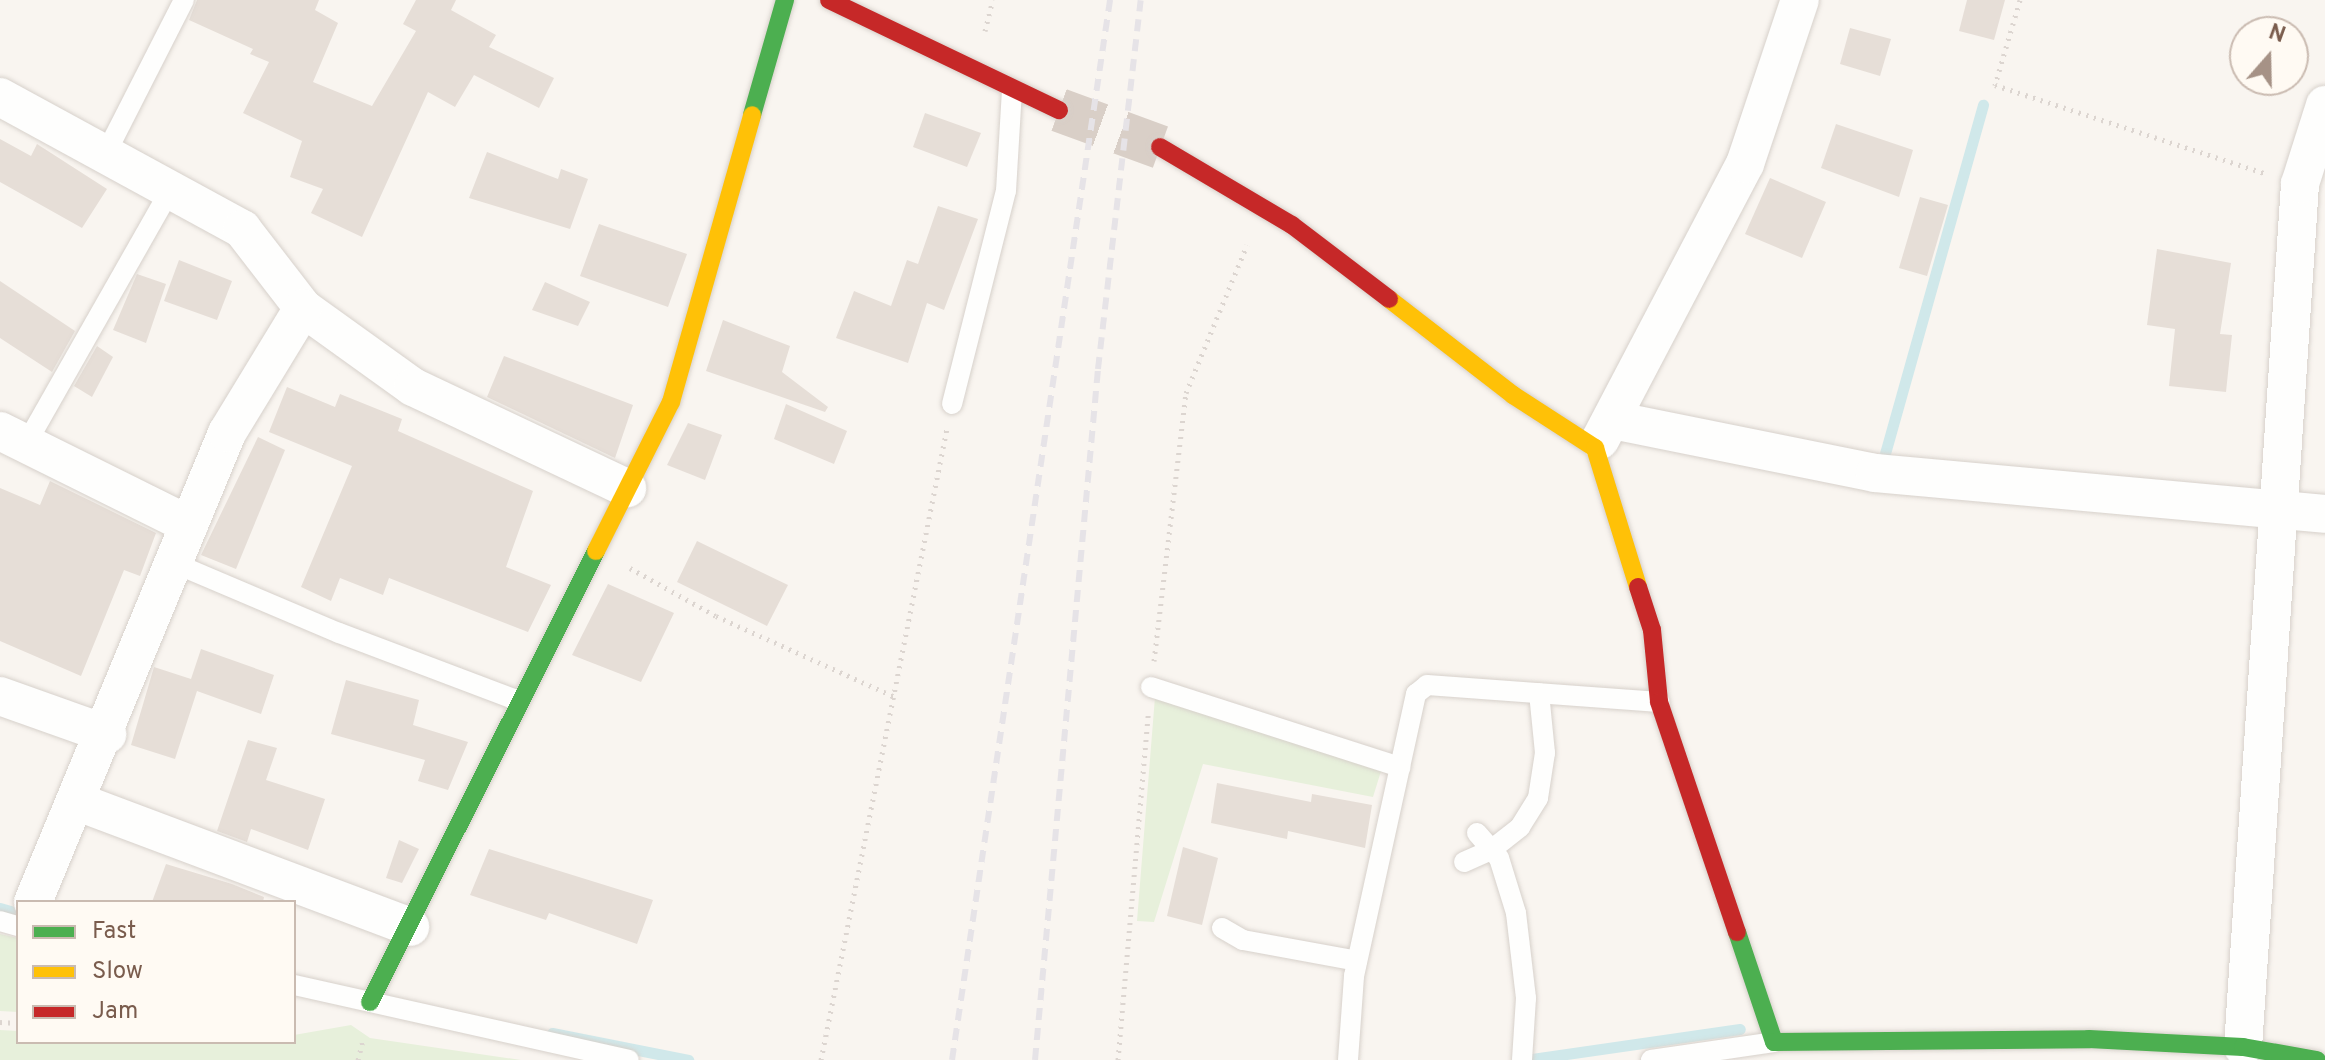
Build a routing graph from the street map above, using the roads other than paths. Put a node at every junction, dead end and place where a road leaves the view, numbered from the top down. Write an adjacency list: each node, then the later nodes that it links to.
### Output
1 (184, 0): 10 (lane)
2 (785, 0): 16 (street)
3 (829, 0): 5 (street)
4 (1800, 0): 14 (street)
5 (1012, 89): 8 (street); 13 (lane)
6 (0, 97): 10 (street)
7 (2325, 105): 17 (street)
8 (1059, 110)
9 (1160, 147): 14 (street)
10 (105, 155): 11 (street)
11 (170, 190): 12 (street); 15 (lane)
12 (303, 308): 16 (street); 19 (street)
13 (952, 404)
14 (1603, 434): 17 (street); 25 (street)
15 (13, 438): 19 (street)
16 (627, 488): 24 (street)
17 (2280, 511): 18 (street); 39 (street)
18 (2325, 514)
19 (189, 525): 20 (street)
20 (174, 563): 24 (lane); 26 (street)
21 (1151, 687): 27 (lane)
22 (1539, 693): 25 (lane); 27 (lane); 30 (lane)
23 (0, 696): 26 (street)
24 (519, 701): 33 (street)
25 (1659, 702): 38 (street)
26 (107, 734): 28 (street)
27 (1400, 767): 35 (lane)
28 (78, 802): 32 (street); 33 (street)
29 (1477, 833): 30 (lane)
30 (1491, 850): 31 (lane); 42 (lane)
31 (1464, 862)
32 (34, 900)
33 (410, 927): 37 (street)
34 (1222, 928): 35 (lane)
35 (1357, 961): 41 (lane)
36 (296, 985): 37 (lane)
37 (370, 1002): 40 (lane)
38 (1774, 1042): 39 (street); 43 (lane)
39 (2243, 1047): 44 (street)
40 (629, 1060)
41 (1348, 1060)
42 (1522, 1060)
43 (1651, 1060)
44 (2317, 1060)

